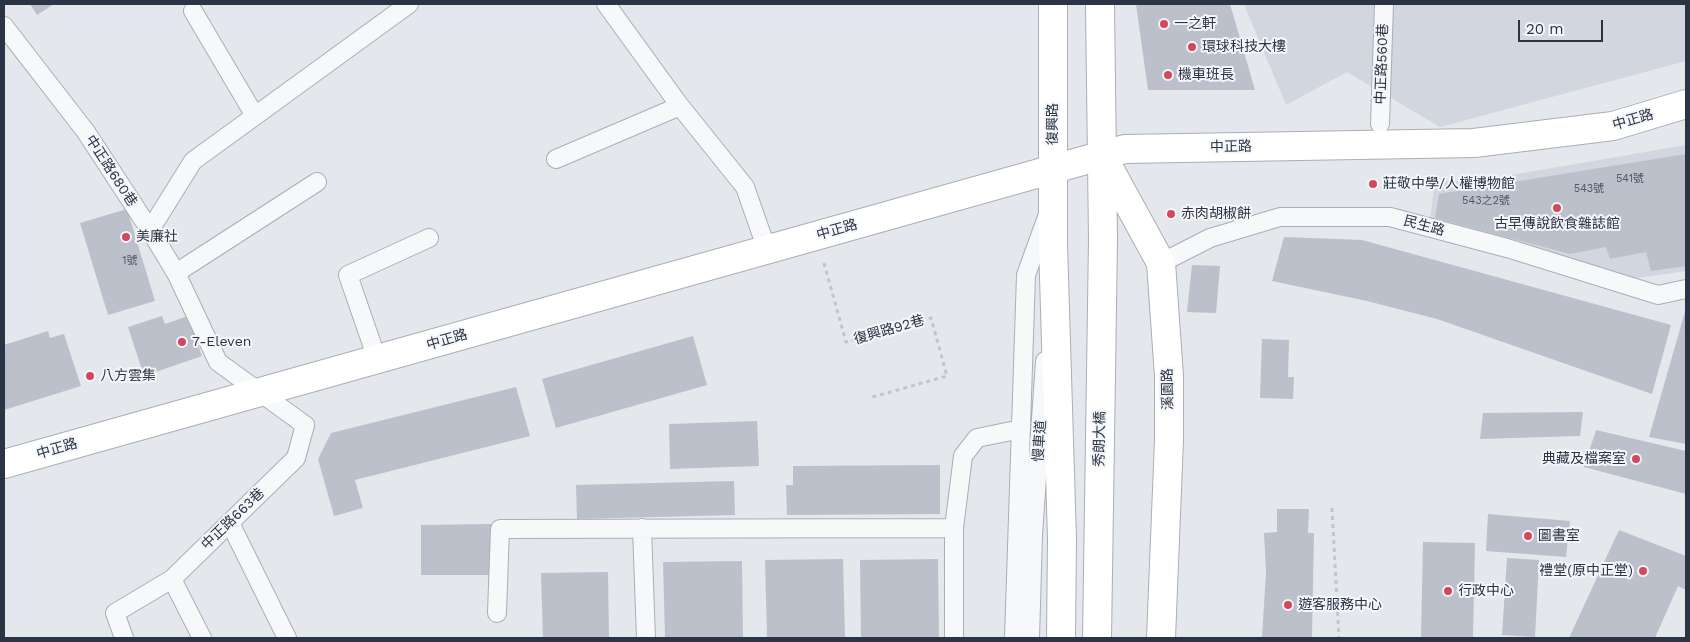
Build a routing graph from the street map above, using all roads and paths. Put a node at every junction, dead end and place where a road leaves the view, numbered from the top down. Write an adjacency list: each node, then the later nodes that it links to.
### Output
1 (409, 4): 10 (lane)
2 (606, 4): 9 (lane)
3 (1053, 4): 14 (street, 復興路)
4 (1100, 4): 12 (street)
5 (1384, 4): 11 (lane, 中正路560巷)
6 (193, 11): 10 (lane)
7 (4, 26): 17 (lane, 中正路680巷)
8 (1686, 104): 12 (street, 中正路)
9 (680, 106): 13 (lane); 21 (lane)
10 (255, 116): 17 (lane)
11 (1380, 124)
12 (1102, 156): 14 (street, 中正路); 22 (street, 溪園路); 44 (street, 秀朗大橋)
13 (556, 159)
14 (1053, 169): 16 (street, 復興路); 18 (street, 中正路)
15 (317, 182): 23 (lane)
16 (1053, 203): 20 (street, 復興路); 28 (lane)
17 (150, 230): 23 (lane, 中正路680巷)
18 (816, 236): 21 (street, 中正路); 27 (path, 復興路92巷)
19 (429, 238): 25 (lane)
20 (1053, 244): 42 (lane, 慢車道); 43 (street)
21 (767, 250): 25 (street, 中正路)
22 (1161, 262): 24 (lane, 民生路); 45 (street, 溪園路)
23 (176, 273): 26 (lane, 中正路680巷)
24 (1686, 288)
25 (377, 359): 26 (street, 中正路)
26 (260, 392): 29 (street, 中正路); 31 (lane, 中正路663巷)
27 (869, 398)
28 (1021, 429): 33 (lane); 41 (lane)
29 (4, 464)
30 (1332, 508): 46 (path)
31 (230, 523): 34 (lane, 中正路663巷); 38 (lane)
32 (642, 528): 33 (lane); 35 (lane); 39 (lane)
33 (954, 528): 40 (lane)
34 (172, 579): 36 (lane, 中正路663巷); 37 (lane)
35 (497, 613)
36 (124, 638)
37 (202, 638)
38 (287, 638)
39 (646, 638)
40 (954, 638)
41 (1014, 638)
42 (1030, 638)
43 (1062, 638)
44 (1097, 638)
45 (1161, 638)
46 (1339, 638)

